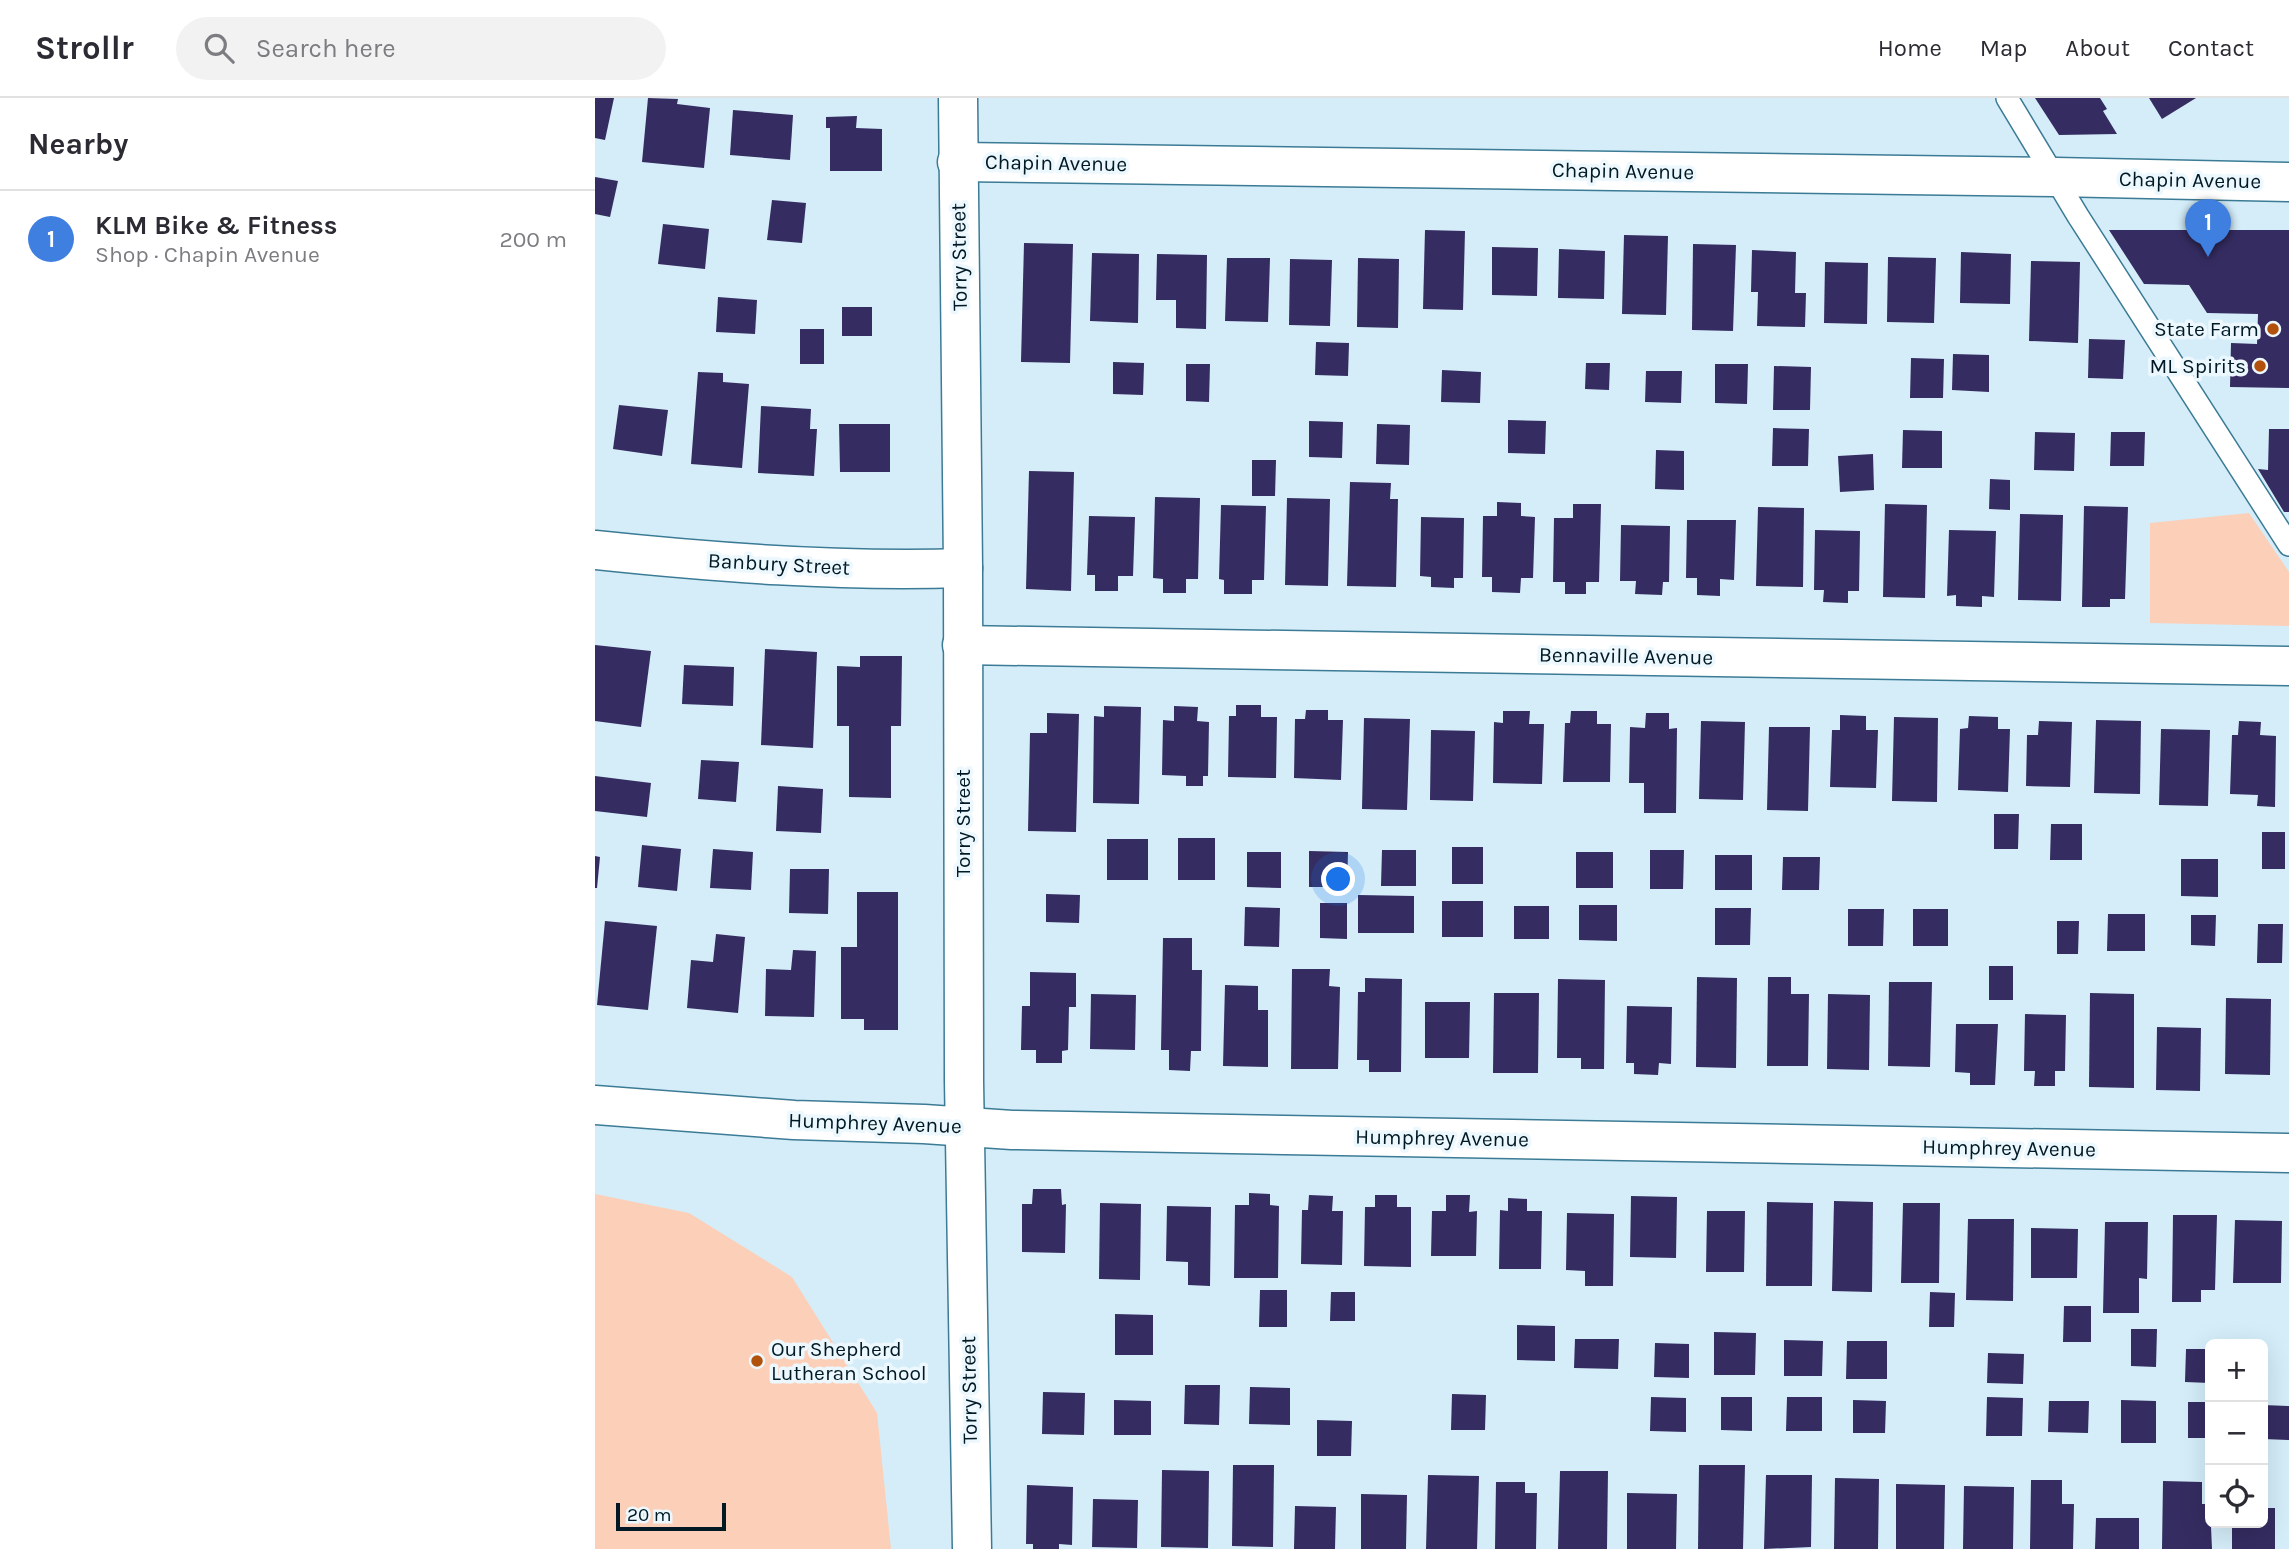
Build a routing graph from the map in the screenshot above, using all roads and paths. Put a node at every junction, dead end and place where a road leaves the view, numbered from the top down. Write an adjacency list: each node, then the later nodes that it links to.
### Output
1 (958, 98): 3 (street, Torry Street)
2 (2007, 98): 4 (lane)
3 (957, 162): 4 (street, Chapin Avenue); 8 (street, Torry Street)
4 (2056, 177): 5 (street, Chapin Avenue); 6 (lane)
5 (2289, 182)
6 (2289, 545)
7 (595, 550): 8 (street, Banbury Street)
8 (963, 568): 9 (street, Torry Street)
9 (962, 645): 10 (street, Bennaville Avenue); 12 (street, Torry Street)
10 (2289, 666)
11 (595, 1105): 12 (street, Humphrey Avenue)
12 (965, 1126): 13 (street, Humphrey Avenue); 14 (street, Torry Street)
13 (2289, 1153)
14 (972, 1549)

